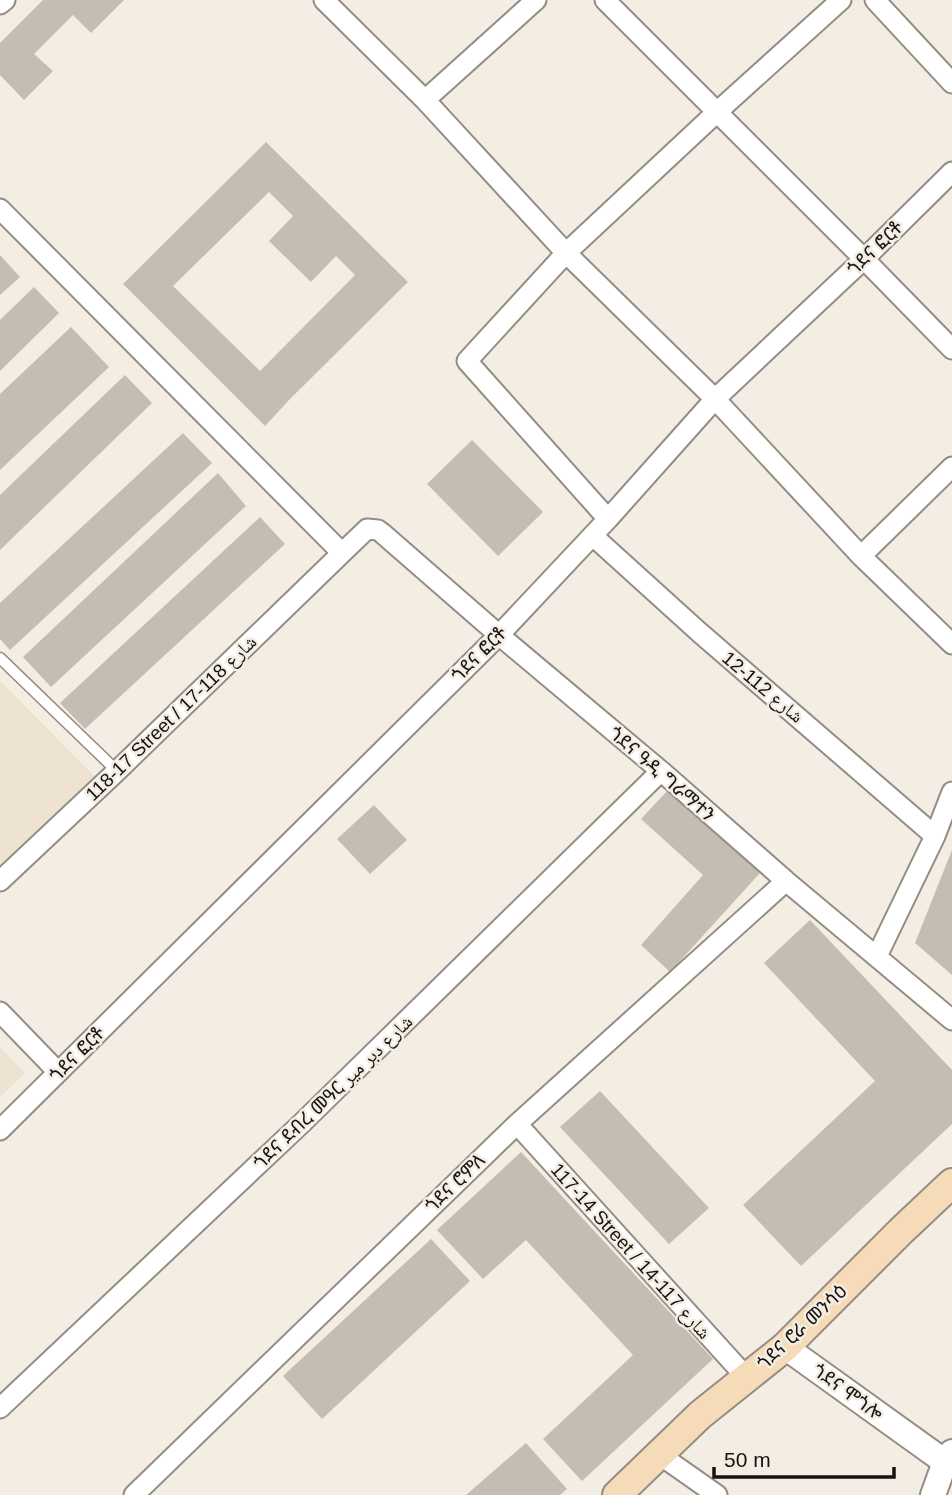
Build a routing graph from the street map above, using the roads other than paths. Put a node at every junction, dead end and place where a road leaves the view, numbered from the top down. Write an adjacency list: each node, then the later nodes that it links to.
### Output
1 (5, 0): 7 (street)
2 (324, 0): 9 (street)
3 (536, 0): 9 (street)
4 (605, 0): 10 (street)
5 (841, 0): 10 (street)
6 (875, 0): 8 (street)
7 (0, 5)
8 (952, 83)
9 (425, 100): 13 (street)
10 (717, 112): 13 (street); 14 (street)
11 (952, 172): 14 (street, ጎደና ፎርቶ)
12 (0, 209): 21 (street)
13 (566, 253): 16 (street); 18 (street)
14 (864, 259): 15 (street); 16 (street, ጎደና ፎርቶ)
15 (952, 349)
16 (715, 399): 18 (street, ጎደና ፎርቶ); 22 (street)
17 (952, 467): 22 (street)
18 (608, 519): 20 (street, ጎደና ፎርቶ)
19 (372, 529): 21 (street, 118-17 Street / شارع 118-17); 23 (street, ጎደና ዓዲ ግራማተን)
20 (593, 536): 23 (street, ጎደና ፎርቶ); 29 (street, شارع 112-12)
21 (342, 553): 26 (street, 118-17 Street / شارع 118-17)
22 (861, 555): 24 (street)
23 (499, 635): 27 (street, ጎደና ዓዲ ግራማተን); 35 (street, ጎደና ፎርቶ)
24 (952, 644)
25 (0, 658): 26 (lane)
26 (117, 771): 30 (street, 118-17 Street / شارع 118-17)
27 (661, 771): 31 (street, ጎደና ዓዲ ግራማተን); 41 (street, ጎደና ደብረ መዓር شارع دبر مير)
28 (952, 792): 29 (street)
29 (935, 836): 32 (street)
30 (0, 881)
31 (786, 881): 32 (street, ጎደና ዓዲ ግራማተን); 36 (street, ጎደና ሮምለ)
32 (877, 956): 34 (street, ጎደና ዓዲ ግራማተን)
33 (0, 1012): 35 (street)
34 (952, 1020)
35 (58, 1072): 37 (street, ጎደና ፎርቶ)
36 (516, 1124): 40 (street, 117-14 Street / شارع 117-14); 44 (street, ጎደና ሮምለ)
37 (0, 1130)
38 (952, 1183): 39 (main road, ጎደና ሮራ መንሳዕ)
39 (785, 1347): 40 (main road, ጎደና ሮራ መንሳዕ); 43 (street, ጎደና ሞጎሎ)
40 (746, 1377): 42 (main road, ጎደና ሮራ መንሳዕ)
41 (0, 1408)
42 (660, 1455): 45 (main road, ጎደና ሮራ መንሳዕ); 46 (street)
43 (948, 1457): 47 (street)
44 (134, 1495)
45 (617, 1495)
46 (717, 1495)
47 (933, 1495)

